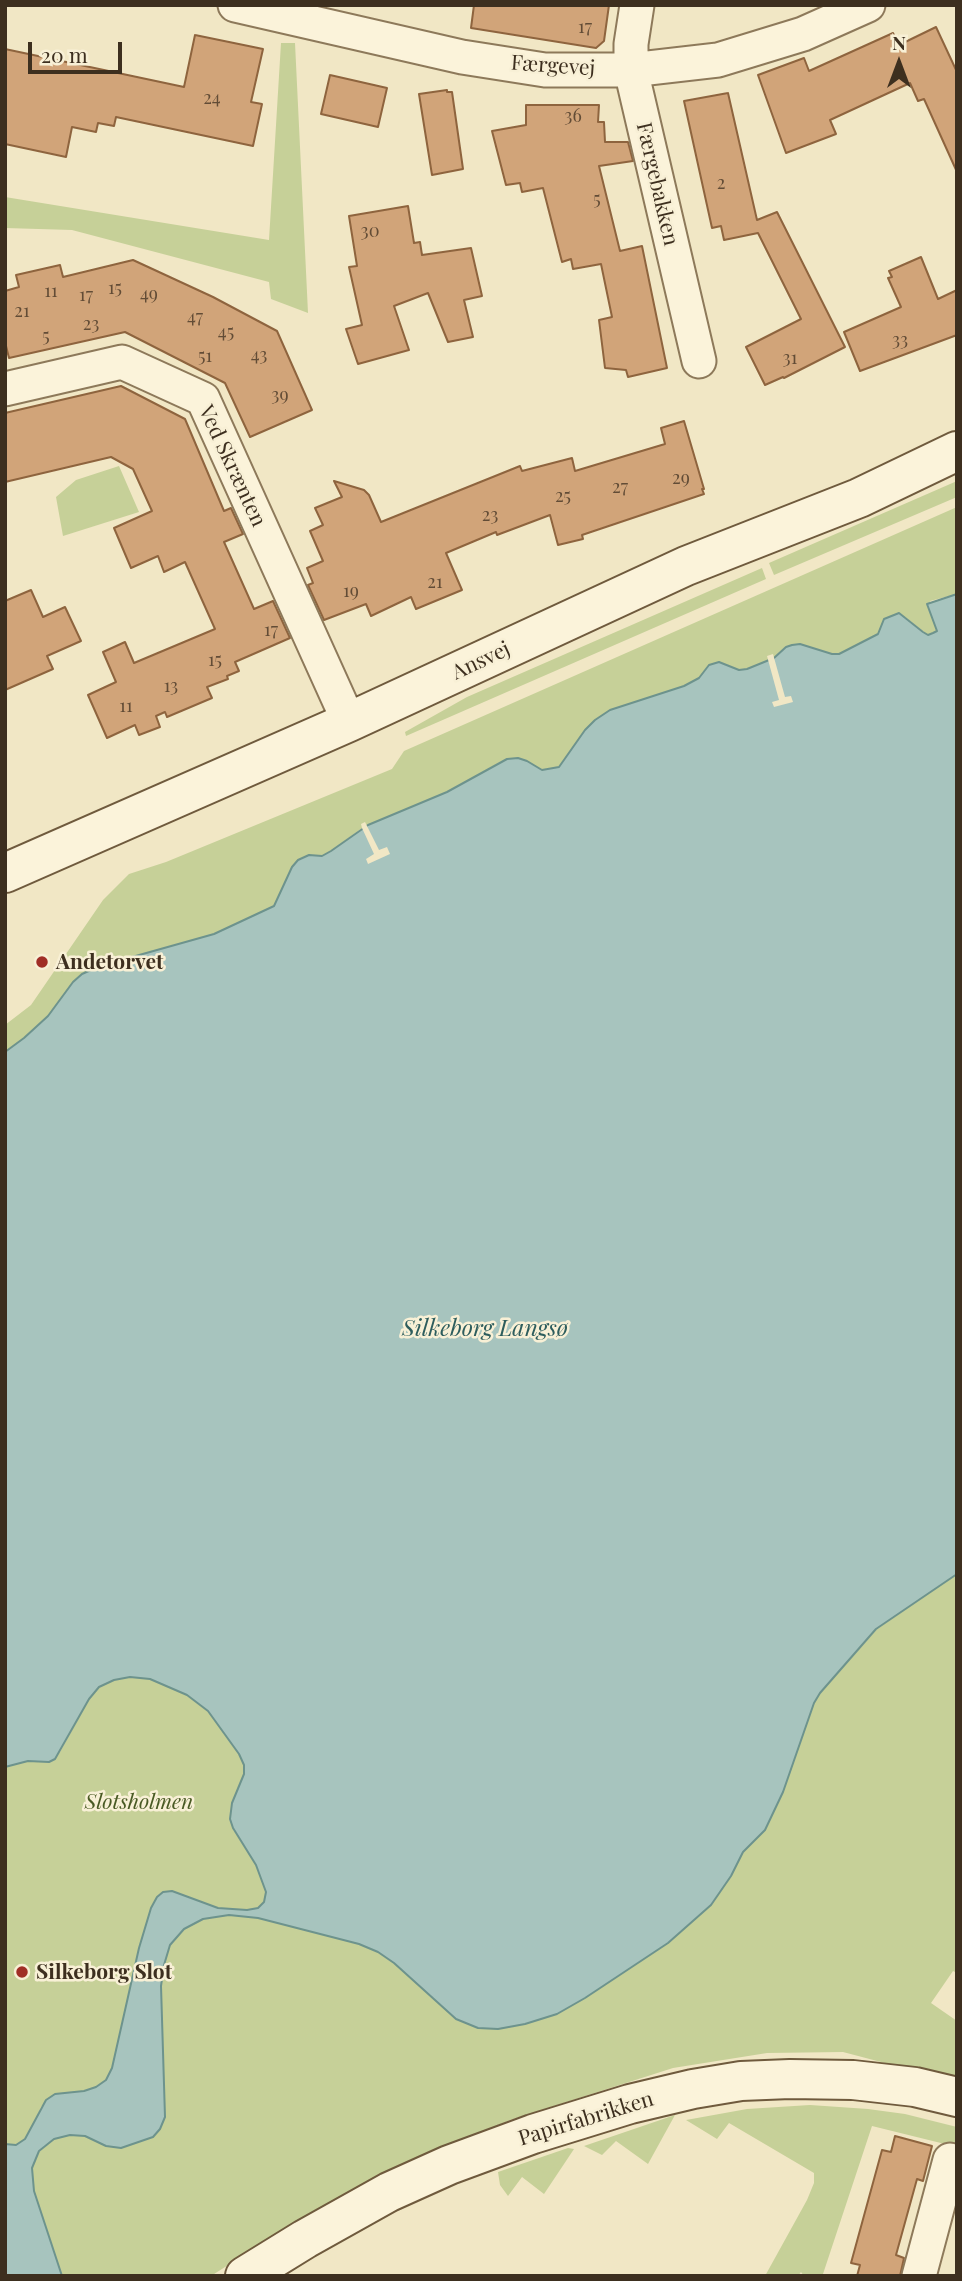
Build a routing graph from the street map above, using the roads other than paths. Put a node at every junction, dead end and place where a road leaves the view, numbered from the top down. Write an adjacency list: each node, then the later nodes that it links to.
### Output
1 (235, 5): 4 (street, Færgevej)
2 (637, 5): 4 (street, Færgebakken)
3 (868, 5): 4 (street, Færgevej)
4 (631, 70): 5 (street, Færgebakken)
5 (699, 361)
6 (5, 389): 8 (street, Ved Skrænten)
7 (957, 452): 8 (street, Ansvej)
8 (349, 722): 9 (street, Ansvej)
9 (5, 873)
10 (957, 2097): 12 (street, Papirfabrikken)
11 (957, 2162): 13 (street)
12 (245, 2276)
13 (919, 2276)

